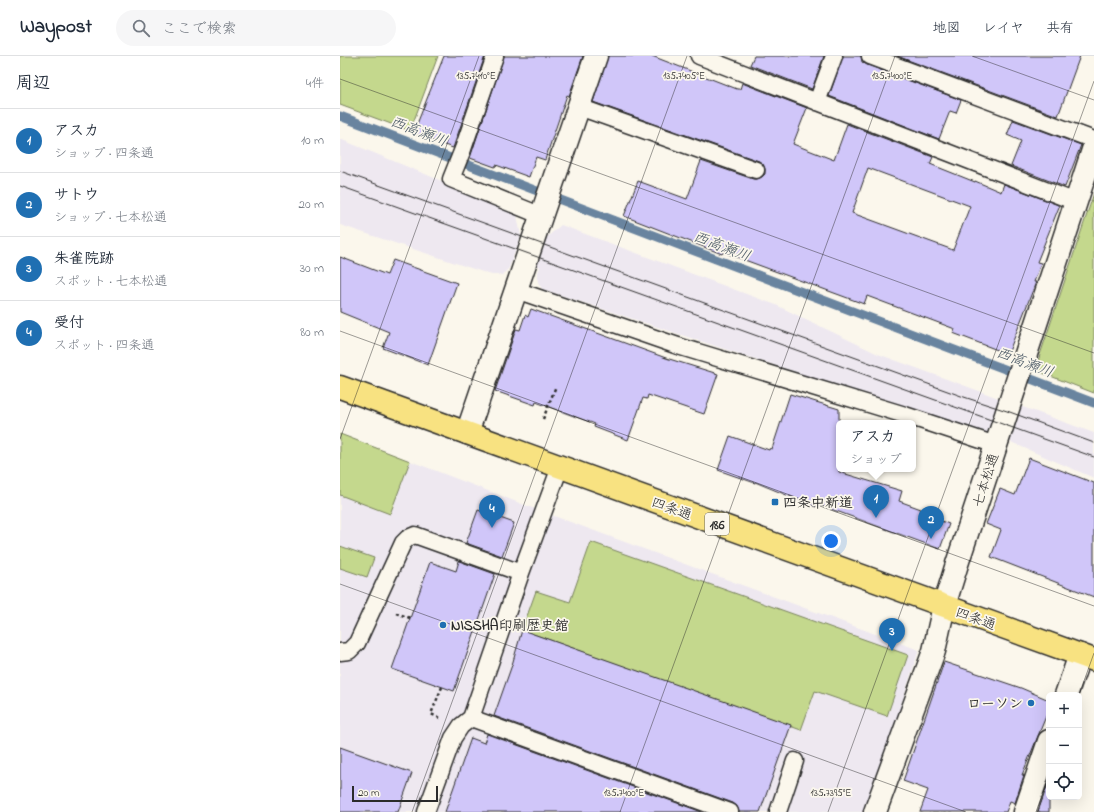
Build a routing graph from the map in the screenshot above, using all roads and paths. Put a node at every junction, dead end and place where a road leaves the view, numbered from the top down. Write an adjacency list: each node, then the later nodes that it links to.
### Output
1 (495, 56): 12 (lane)
2 (596, 56): 7 (street)
3 (699, 56): 6 (lane)
4 (834, 56): 6 (lane)
5 (870, 56): 8 (lane)
6 (817, 102): 11 (lane)
7 (579, 107): 10 (lane); 12 (street)
8 (1094, 140)
9 (1094, 147): 11 (street, 七本松通)
10 (756, 170)
11 (1076, 202): 18 (street, 七本松通)
12 (542, 216): 13 (street)
13 (516, 290): 17 (street); 18 (lane)
14 (556, 386): 16 (path)
15 (340, 387): 17 (main road, 四条通 / 186)
16 (544, 419)
17 (467, 433): 19 (main road, 四条通 / 186)
18 (996, 445): 21 (street, 七本松通)
19 (560, 467): 20 (lane); 21 (main road, 四条通 / 186)
20 (520, 572): 22 (lane); 25 (lane)
21 (944, 606): 23 (main road, 四条通 / 186); 31 (street, 七本松通)
22 (340, 652)
23 (1087, 658): 24 (street)
24 (1068, 692)
25 (471, 718): 28 (lane); 29 (lane)
26 (1046, 750): 32 (street)
27 (795, 761): 30 (lane)
28 (426, 812)
29 (730, 812)
30 (778, 812)
31 (875, 812)
32 (1025, 812)

